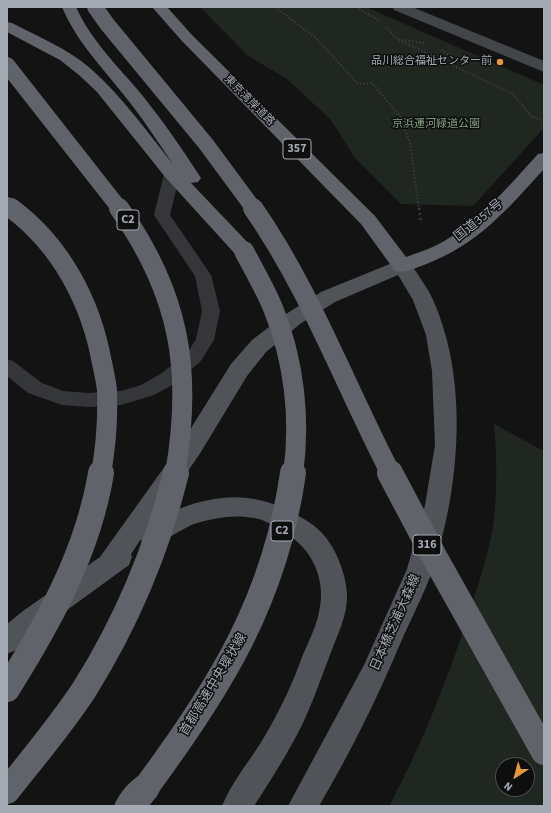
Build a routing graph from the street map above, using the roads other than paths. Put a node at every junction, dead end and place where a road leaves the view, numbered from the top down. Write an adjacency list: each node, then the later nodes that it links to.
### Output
1 (69, 7): 13 (highway, C2)
2 (95, 7): 19 (highway, bridge)
3 (150, 7): 7 (highway)
4 (159, 7): 7 (highway, 東京湾岸道路 / 357)
5 (399, 7): 9 (street)
6 (7, 26): 11 (highway, C2)
7 (187, 38): 14 (highway, 東京湾岸道路 / 357)
8 (7, 65): 20 (highway, C2, bridge)
9 (544, 67)
10 (544, 158): 14 (highway, 国道357号)
11 (172, 174): 13 (highway, C2); 15 (lane, bridge)
12 (7, 205): 18 (highway, bridge)
13 (244, 251): 21 (highway, 首都高速中央環状線 / C2, bridge)
14 (402, 266): 16 (main road); 23 (main road, 日本橋芝浦大森線 / 316)
15 (7, 366)
16 (108, 566): 17 (main road); 22 (main road)
17 (7, 641)
18 (7, 689)
19 (544, 752)
20 (7, 791)
21 (138, 796)
22 (238, 806)
23 (303, 806)

